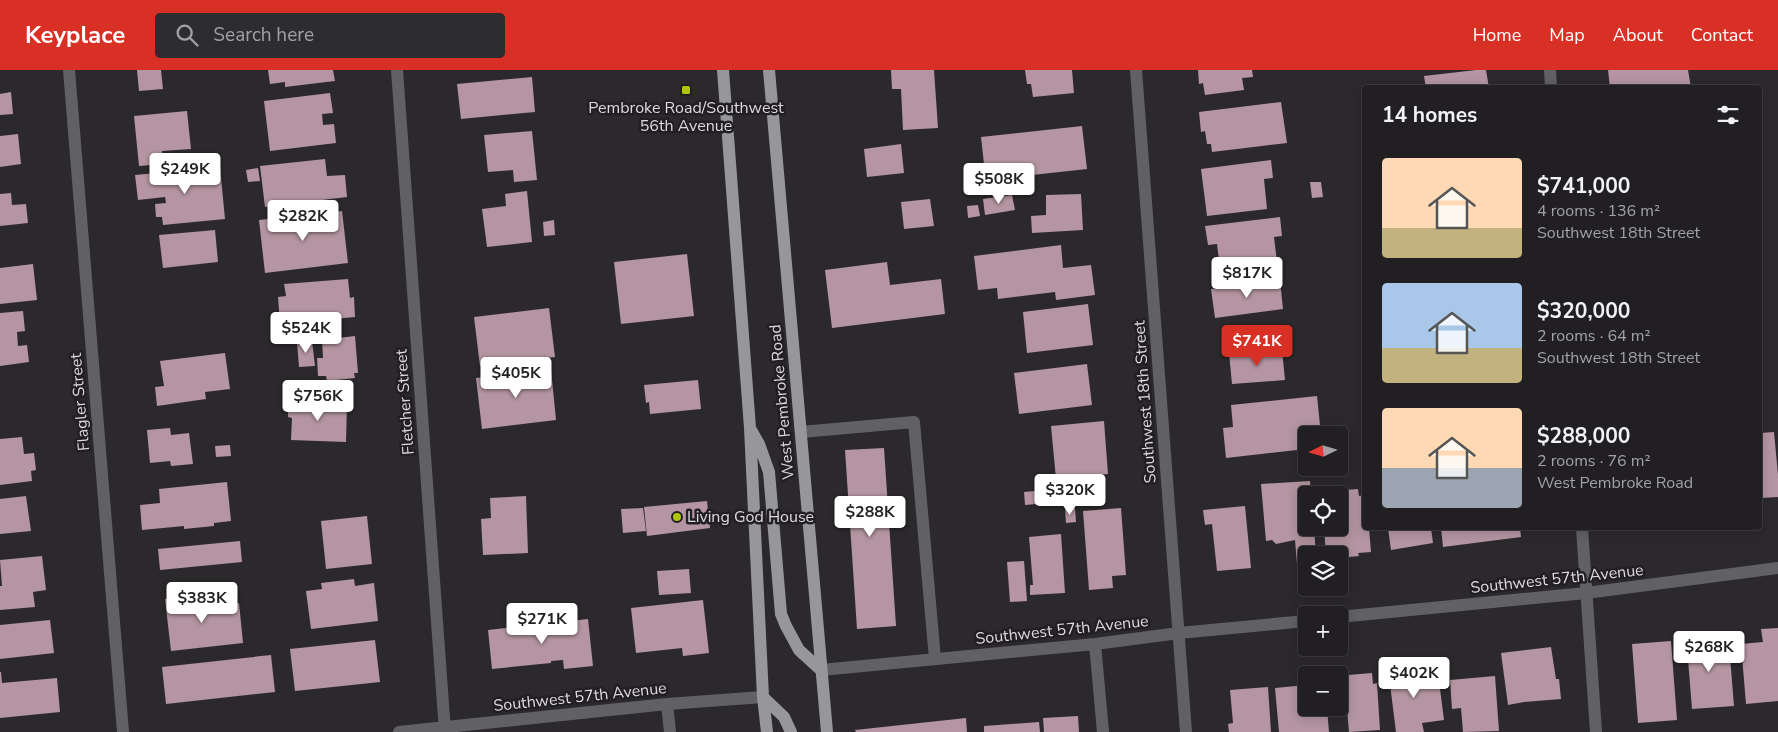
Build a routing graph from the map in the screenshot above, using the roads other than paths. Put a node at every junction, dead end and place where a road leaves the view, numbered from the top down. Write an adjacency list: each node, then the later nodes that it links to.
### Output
1 (69, 70): 22 (street, Flagler Street)
2 (397, 70): 21 (street, Fletcher Street)
3 (723, 70): 8 (main road, West Pembroke Road)
4 (769, 70): 9 (main road, West Pembroke Road)
5 (1136, 70): 15 (street, Southwest 18th Street)
6 (1550, 70): 7 (street)
7 (1551, 85)
8 (750, 428): 18 (main road); 19 (main road, West Pembroke Road)
9 (800, 432): 17 (street); 18 (main road, West Pembroke Road)
10 (1582, 530): 12 (street)
11 (1778, 568): 12 (street, Southwest 57th Avenue)
12 (1586, 593): 13 (street, Southwest 57th Avenue); 30 (street)
13 (1348, 617)
14 (1298, 622): 15 (street, Southwest 57th Avenue)
15 (1179, 633): 16 (street, Southwest 57th Avenue); 29 (street, Southwest 18th Street)
16 (1095, 644): 17 (street, Southwest 57th Avenue); 28 (street)
17 (935, 659): 18 (street, Southwest 57th Avenue)
18 (821, 670): 27 (main road, West Pembroke Road)
19 (763, 698): 20 (street, Southwest 57th Avenue); 25 (main road, West Pembroke Road); 26 (main road)
20 (667, 704): 21 (street, Southwest 57th Avenue); 24 (street)
21 (445, 729): 23 (street, Southwest 57th Avenue)
22 (122, 732)
23 (399, 732)
24 (670, 732)
25 (767, 732)
26 (790, 732)
27 (827, 732)
28 (1103, 732)
29 (1186, 732)
30 (1596, 732)

